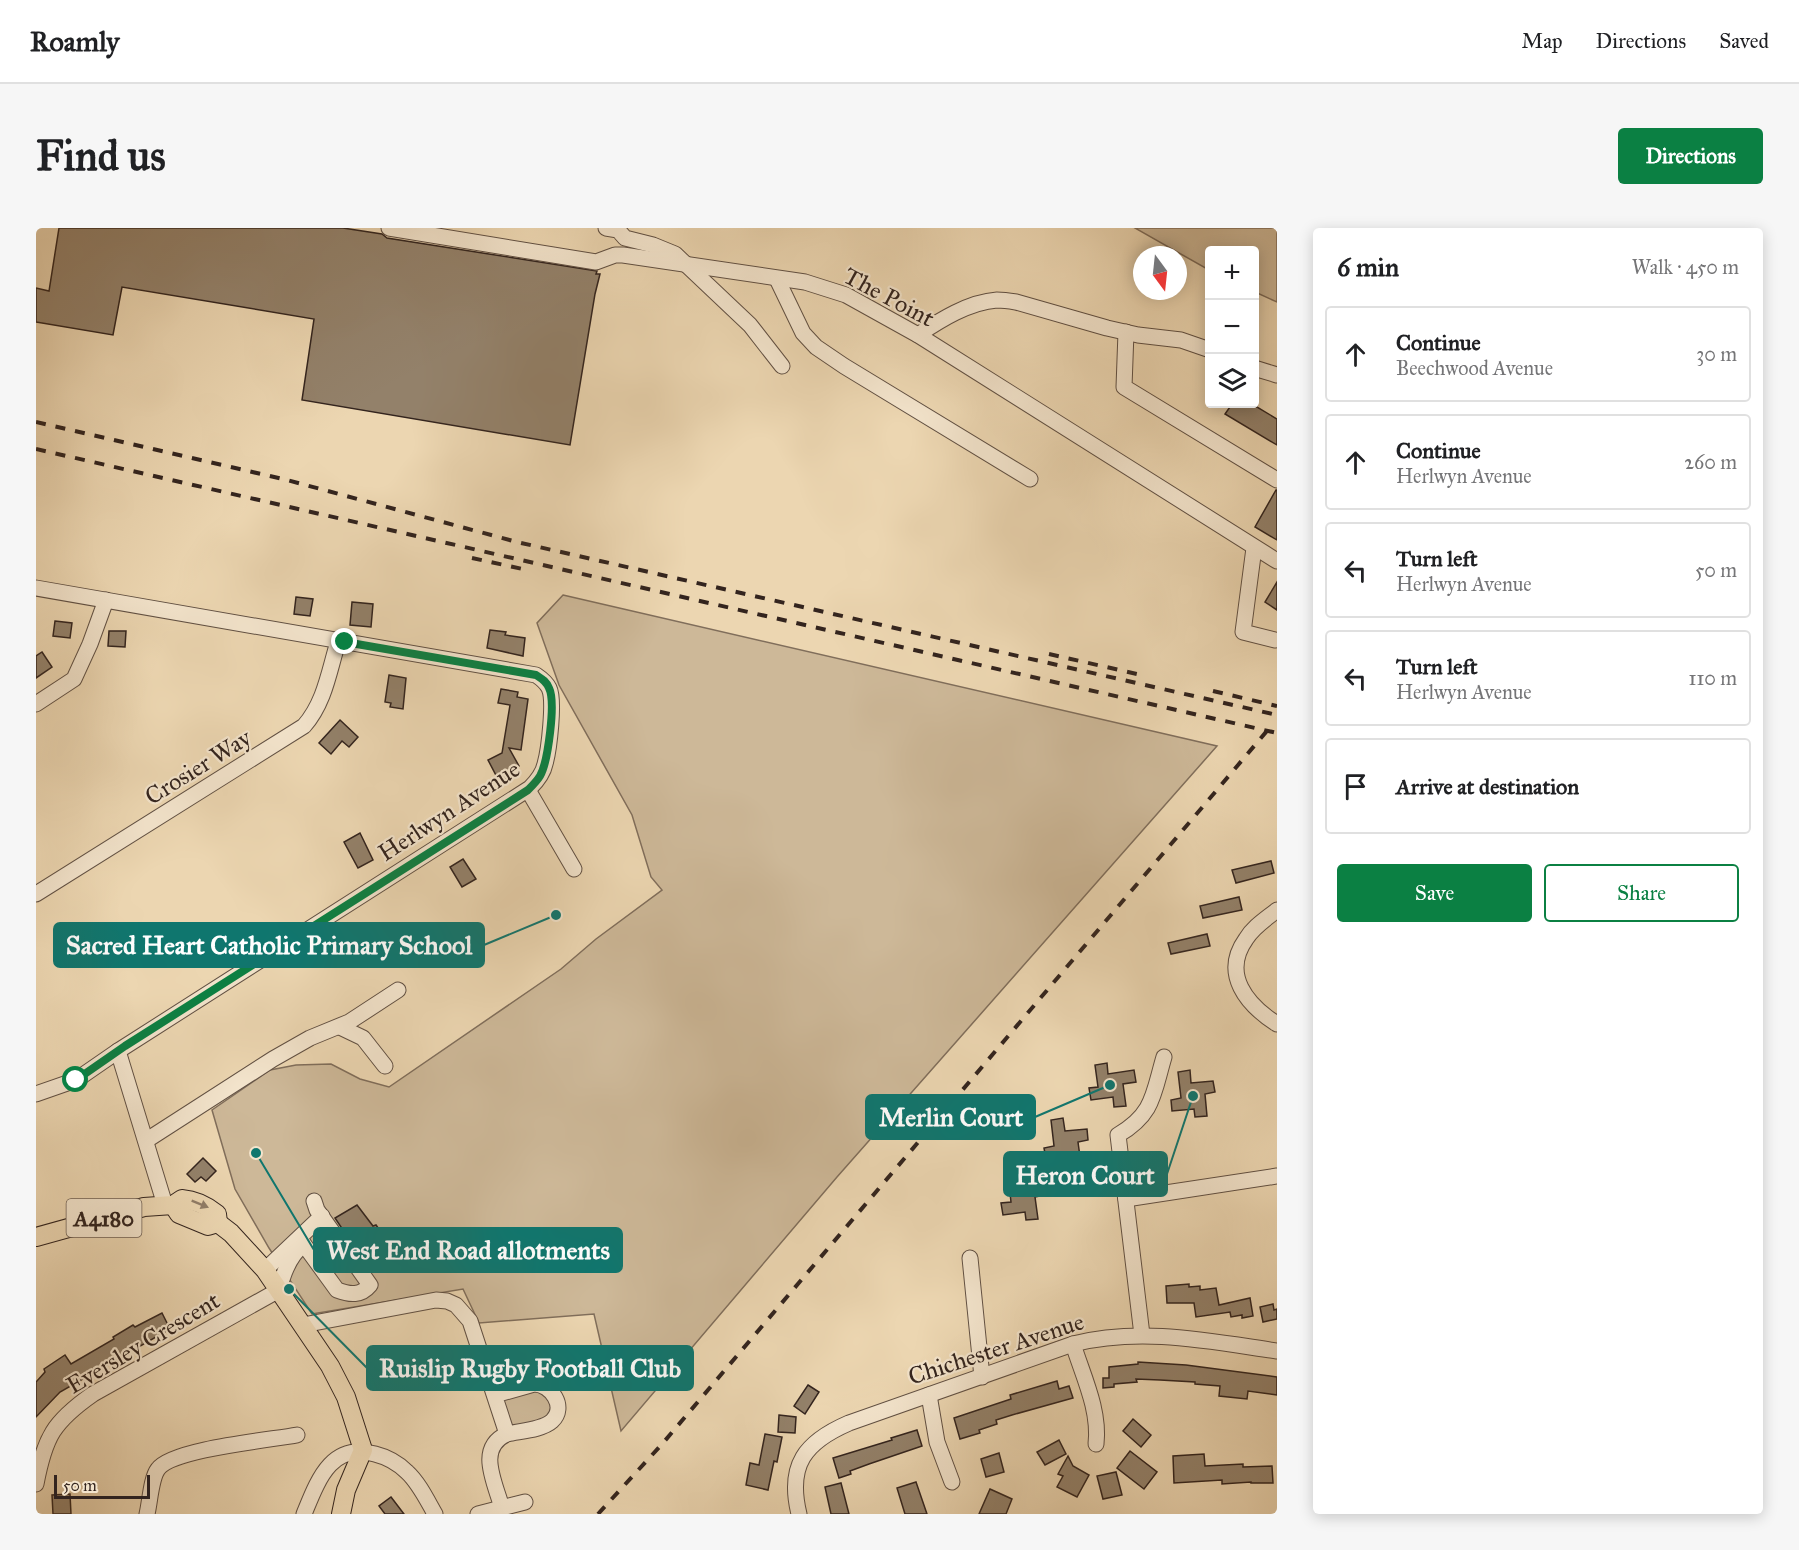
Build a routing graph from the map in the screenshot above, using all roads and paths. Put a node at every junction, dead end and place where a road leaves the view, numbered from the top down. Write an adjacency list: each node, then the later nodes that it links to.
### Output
1 (389, 228): 3 (street, The Point)
2 (606, 228): 3 (street)
3 (683, 264): 4 (street, The Point); 8 (street)
4 (777, 279): 6 (street, The Point); 11 (street)
5 (1126, 332): 6 (street); 7 (street); 12 (street)
6 (918, 335): 13 (street, The Point)
7 (1205, 349)
8 (782, 366)
9 (1259, 370): 10 (street)
10 (1277, 375)
11 (1030, 479)
12 (1277, 480)
13 (1254, 548): 14 (street, The Point); 17 (street)
14 (1277, 561)
15 (36, 588): 16 (street, Herlwyn Avenue)
16 (106, 600): 18 (street, Herlwyn Avenue); 19 (street)
17 (1275, 640)
18 (338, 642): 20 (street, Herlwyn Avenue); 22 (street, Crosier Way)
19 (36, 704)
20 (528, 790): 21 (street); 27 (street, Herlwyn Avenue)
21 (574, 869)
22 (36, 894)
23 (1277, 910): 25 (street)
24 (398, 990): 26 (street)
25 (1277, 1024)
26 (340, 1027): 29 (street); 31 (street)
27 (118, 1051): 30 (street, Herlwyn Avenue); 31 (street)
28 (1164, 1057): 33 (street)
29 (385, 1066)
30 (36, 1094)
31 (147, 1140): 35 (street)
32 (1277, 1176): 33 (street)
33 (1126, 1199): 43 (street)
34 (314, 1201): 36 (street)
35 (169, 1205): 37 (main road, A4180); 40 (main road, A4180)
36 (322, 1216): 38 (street); 38 (street)
37 (36, 1237)
38 (302, 1242): 40 (street); 41 (street)
39 (970, 1258): 46 (street)
40 (265, 1270): 41 (main road, A4180)
41 (279, 1290): 42 (main road, A4180); 53 (street, Eversley Crescent)
42 (303, 1325): 47 (street); 52 (main road, A4180)
43 (1142, 1335): 44 (street, Chichester Avenue); 45 (street, Chichester Avenue)
44 (1073, 1344): 46 (street, Chichester Avenue); 51 (street)
45 (1277, 1351)
46 (982, 1377): 48 (street, Chichester Avenue)
47 (495, 1395): 49 (street); 49 (street)
48 (929, 1395): 54 (street); 57 (street, Chichester Avenue)
49 (507, 1434): 56 (street)
50 (297, 1436): 58 (street)
51 (1096, 1448)
52 (363, 1450): 59 (street); 60 (main road); 61 (street)
53 (36, 1484)
54 (953, 1485)
55 (525, 1502): 56 (street)
56 (502, 1508): 62 (street)
57 (796, 1513)
58 (147, 1514)
59 (304, 1514)
60 (341, 1514)
61 (435, 1514)
62 (478, 1514)

